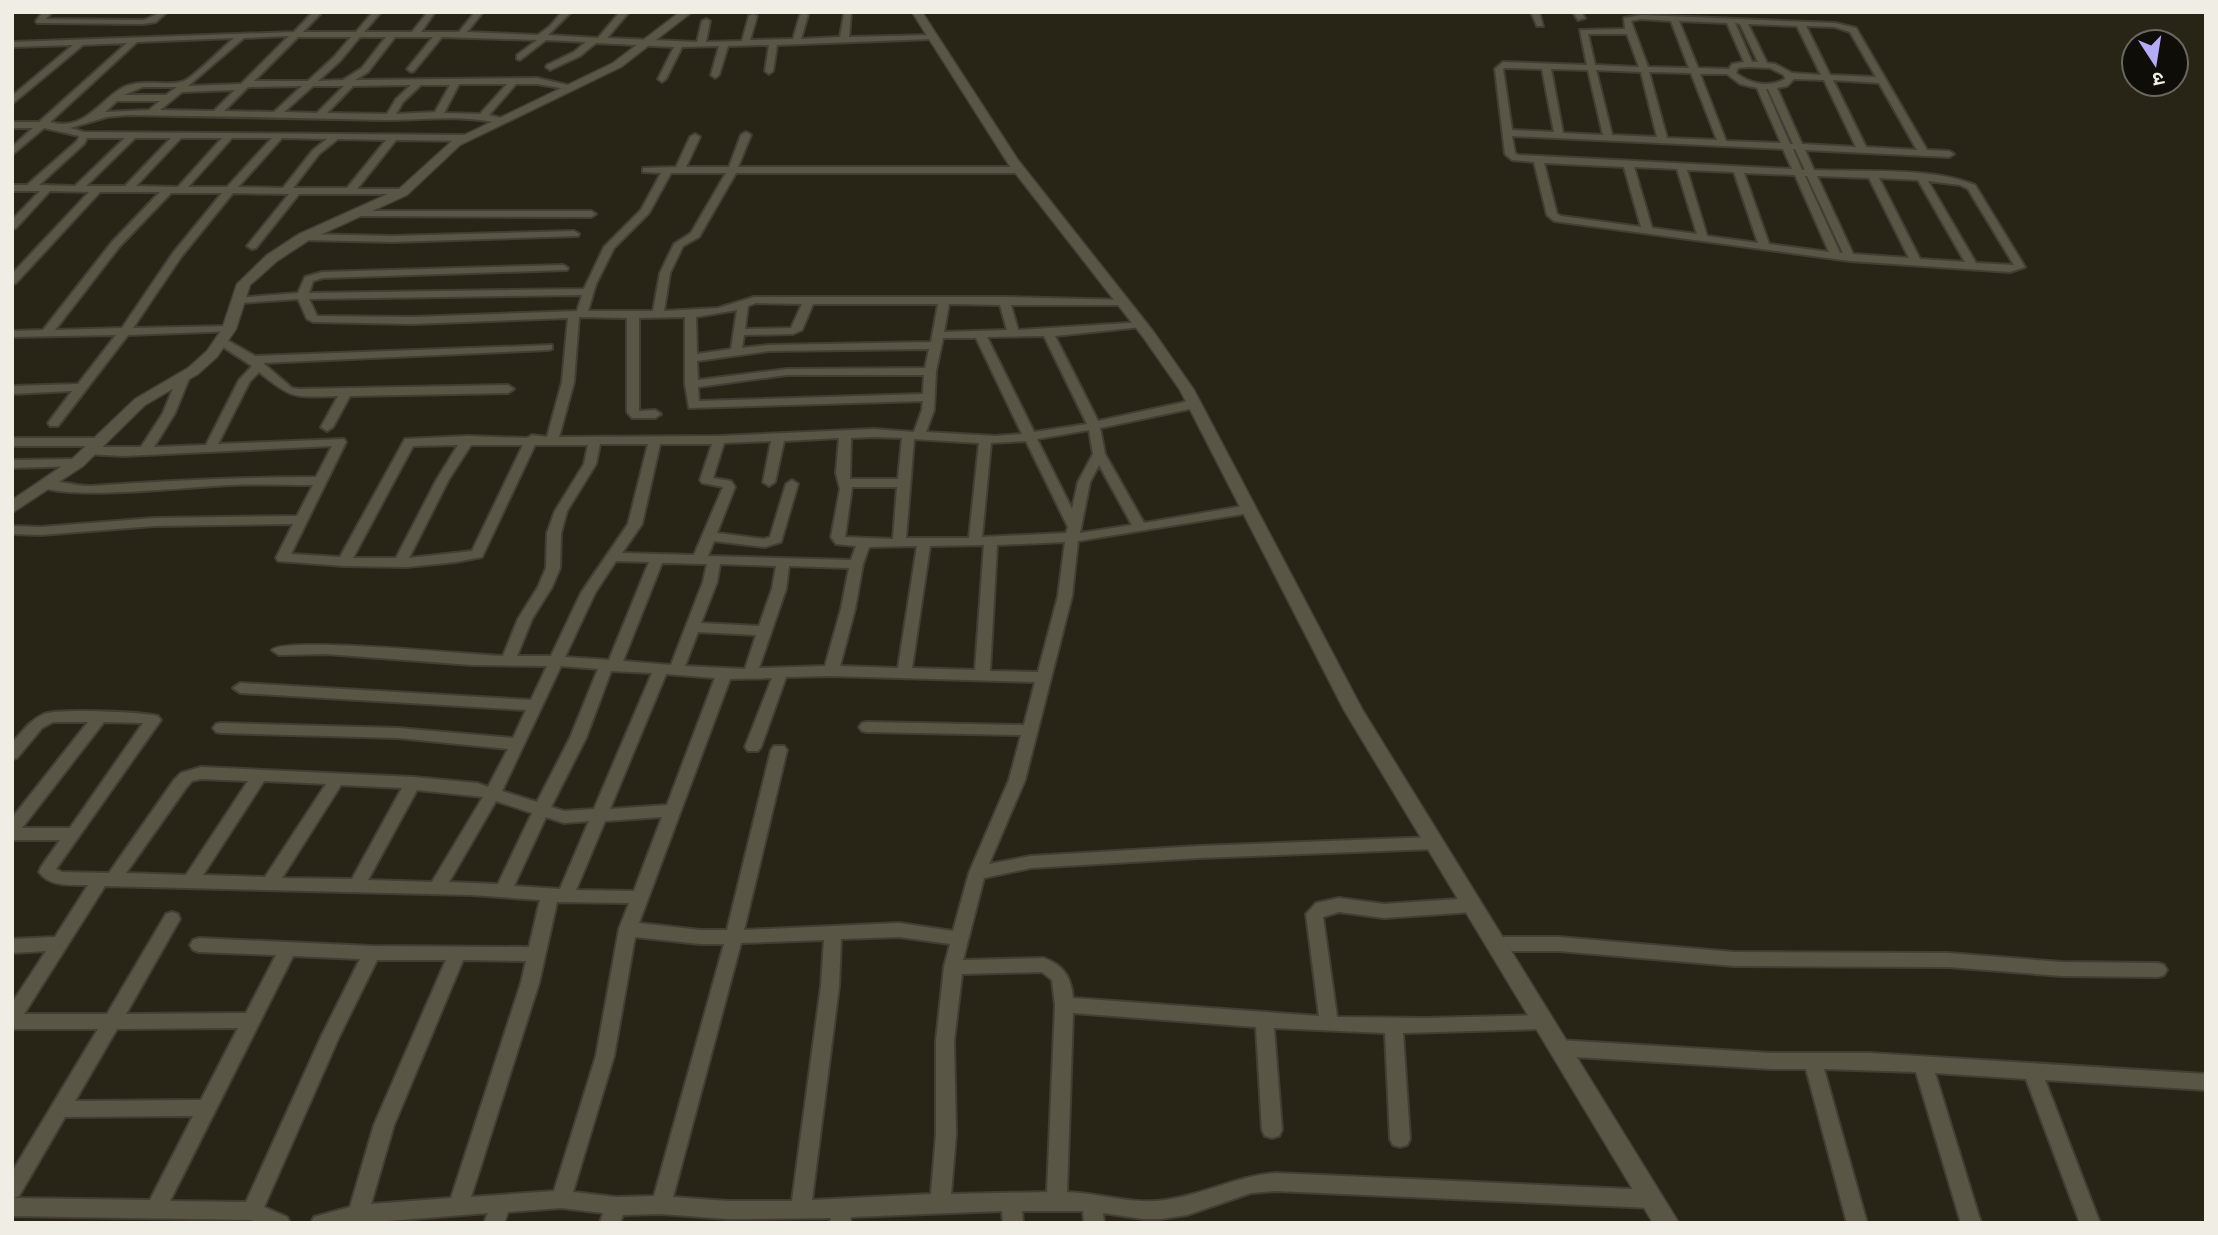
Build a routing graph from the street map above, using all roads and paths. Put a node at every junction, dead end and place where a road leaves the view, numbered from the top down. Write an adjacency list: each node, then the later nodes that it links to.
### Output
1 (48, 12): 19 (street)
2 (104, 12): 19 (street)
3 (163, 12): 19 (street)
4 (318, 12): 23 (street)
5 (377, 12): 29 (street)
6 (479, 12): 24 (street)
7 (567, 12): 31 (street)
8 (625, 12): 33 (street)
9 (687, 12): 38 (street)
10 (917, 12): 30 (street)
11 (1535, 12): 21 (street)
12 (432, 13): 27 (street)
13 (848, 14): 34 (street)
14 (804, 15): 35 (street)
15 (753, 16): 39 (street)
16 (1674, 19): 17 (street); 22 (street); 54 (street)
17 (1735, 19): 20 (street); 47 (street); 49 (street)
18 (706, 21): 42 (street)
19 (92, 22): 36 (street)
20 (1800, 23): 59 (street); 61 (street)
21 (1540, 24)
22 (1630, 31): 50 (street); 52 (street)
23 (299, 34): 25 (street); 29 (street); 67 (street)
24 (462, 34): 28 (street); 31 (street)
25 (243, 35): 32 (street); 68 (street)
26 (392, 35): 27 (street); 29 (street); 64 (street)
27 (414, 35): 28 (street)
28 (439, 35): 53 (street)
29 (356, 36): 63 (street)
30 (932, 37): 34 (street); 113 (street)
31 (542, 38): 33 (street); 46 (street)
32 (135, 40): 37 (street); 85 (street)
33 (598, 40): 38 (street); 51 (street)
34 (844, 41): 35 (street)
35 (796, 42): 40 (street)
36 (69, 43): 37 (street); 44 (street)
37 (80, 43): 74 (street)
38 (647, 43): 41 (street); 71 (street)
39 (745, 43): 40 (street); 43 (street)
40 (773, 43): 55 (street)
41 (680, 44): 42 (street); 60 (street)
42 (701, 44): 43 (street)
43 (724, 44): 57 (street)
44 (17, 45): 45 (street)
45 (12, 52)
46 (520, 57)
47 (1749, 64): 49 (street); 56 (street)
48 (1546, 65): 50 (street); 87 (street); 95 (street)
49 (1764, 65): 58 (street)
50 (1591, 66): 52 (street); 99 (street)
51 (550, 67)
52 (1644, 68): 54 (street); 100 (street)
53 (411, 69)
54 (1696, 70): 56 (street); 101 (street)
55 (769, 71)
56 (1730, 72): 69 (street)
57 (715, 75)
58 (1790, 76): 59 (street); 70 (street)
59 (1828, 78): 61 (street); 104 (street)
60 (662, 79)
61 (1881, 80): 106 (street)
62 (514, 81): 65 (street); 71 (street); 81 (street)
63 (312, 82): 64 (street); 67 (street); 77 (street)
64 (349, 82): 66 (street); 79 (street)
65 (456, 82): 66 (street); 78 (street)
66 (418, 83): 80 (street)
67 (245, 85): 68 (street); 76 (street)
68 (181, 86): 72 (street); 73 (street)
69 (1760, 86): 70 (street); 102 (street)
70 (1771, 86): 103 (street)
71 (572, 87): 83 (street)
72 (113, 98): 73 (street); 82 (street)
73 (168, 98): 75 (street)
74 (12, 101)
75 (151, 113): 76 (street); 82 (street)
76 (216, 114): 77 (street)
77 (276, 115): 79 (street)
78 (438, 115): 80 (street); 81 (street)
79 (320, 116): 80 (street)
80 (390, 117)
81 (482, 117): 83 (street)
82 (91, 119): 86 (street)
83 (502, 121): 98 (street)
84 (12, 125): 85 (street)
85 (43, 125): 86 (street); 105 (street)
86 (61, 128): 88 (street)
87 (1509, 133): 95 (street); 108 (street)
88 (84, 135): 89 (street); 122 (street)
89 (133, 135): 93 (street); 124 (street)
90 (229, 135): 91 (street); 93 (street); 128 (street)
91 (281, 135): 96 (street); 129 (street)
92 (746, 135): 116 (street)
93 (178, 136): 126 (street)
94 (393, 136): 96 (street); 98 (street); 131 (street)
95 (1559, 136): 99 (street)
96 (335, 137): 130 (street)
97 (695, 137): 115 (street)
98 (466, 138): 132 (street)
99 (1608, 138): 100 (street)
100 (1663, 141): 101 (street)
101 (1723, 144): 102 (street)
102 (1787, 147): 103 (street); 117 (street)
103 (1799, 147): 104 (street); 118 (street)
104 (1862, 149): 106 (street)
105 (12, 152)
106 (1924, 153): 107 (street)
107 (1949, 154)
108 (1538, 160): 109 (street); 136 (street)
109 (1628, 164): 110 (street); 136 (street)
110 (1681, 167): 111 (street); 139 (street)
111 (1738, 169): 117 (street); 141 (street)
112 (646, 170): 114 (street)
113 (1020, 170): 116 (street); 154 (street)
114 (667, 171): 115 (street); 148 (street)
115 (679, 171): 116 (street)
116 (732, 171): 156 (street)
117 (1798, 173): 118 (street); 142 (street)
118 (1811, 173): 119 (street); 143 (street)
119 (1873, 176): 120 (street); 144 (street)
120 (1922, 179): 145 (street); 145 (street)
121 (12, 188): 122 (street)
122 (30, 188): 123 (street)
123 (48, 188): 124 (street); 135 (street)
124 (76, 190): 125 (street)
125 (96, 190): 126 (street); 147 (street)
126 (127, 190): 127 (street)
127 (168, 190): 128 (street); 163 (street)
128 (180, 190): 129 (street)
129 (230, 190): 130 (street); 162 (street)
130 (292, 190): 131 (street); 140 (street)
131 (350, 191): 132 (street)
132 (403, 192): 133 (street)
133 (355, 214): 134 (street); 138 (street)
134 (591, 214)
135 (14, 223)
136 (1647, 230): 139 (street)
137 (574, 234): 138 (street)
138 (304, 237): 151 (street)
139 (1703, 238): 141 (street)
140 (252, 246)
141 (1765, 247): 142 (street)
142 (1836, 256): 143 (street)
143 (1850, 258): 144 (street)
144 (1917, 263): 145 (street)
145 (1973, 267)
146 (564, 268): 149 (street)
147 (12, 281)
148 (588, 292): 149 (street); 159 (street)
149 (302, 296): 151 (street); 159 (street)
150 (808, 299): 152 (street); 155 (street); 164 (street)
151 (240, 300): 161 (street)
152 (944, 300): 153 (street); 169 (street)
153 (1004, 300): 154 (street); 167 (street)
154 (1123, 302): 160 (street)
155 (743, 307): 157 (street); 164 (street)
156 (658, 312): 157 (street); 158 (street)
157 (690, 312): 173 (street)
158 (634, 313): 159 (street); 184 (street)
159 (578, 314): 195 (street)
160 (1141, 324): 165 (street); 183 (street)
161 (229, 329): 162 (street); 170 (street)
162 (126, 330): 163 (street); 178 (street)
163 (47, 332): 166 (street)
164 (739, 332): 172 (street)
165 (1048, 333): 167 (street); 186 (street)
166 (12, 334)
167 (1014, 334): 168 (street)
168 (980, 335): 169 (street); 190 (street)
169 (937, 340): 172 (street); 175 (street)
170 (221, 341): 174 (street); 176 (street)
171 (548, 347): 174 (street)
172 (736, 352): 173 (street)
173 (691, 358): 177 (street)
174 (256, 363): 181 (street); 200 (street)
175 (930, 371): 177 (street); 182 (street)
176 (184, 376): 201 (street); 202 (street)
177 (691, 384): 182 (street)
178 (81, 387): 180 (street); 185 (street)
179 (508, 389): 181 (street)
180 (12, 390)
181 (346, 392): 187 (street)
182 (928, 397): 189 (street)
183 (1194, 404): 186 (street); 213 (street)
184 (655, 414)
185 (54, 423)
186 (1094, 426): 190 (street); 203 (street)
187 (327, 427)
188 (845, 435): 189 (street); 191 (street); 208 (street)
189 (913, 435): 193 (street); 209 (street)
190 (1030, 436): 193 (street); 217 (street)
191 (778, 438): 196 (street); 207 (street)
192 (532, 439): 194 (street); 195 (street); 227 (street)
193 (985, 439): 220 (street)
194 (468, 440): 227 (street); 229 (street)
195 (552, 440): 197 (street)
196 (719, 440): 199 (street); 218 (street)
197 (595, 441): 199 (street); 235 (street)
198 (12, 442): 201 (street)
199 (654, 442): 224 (street)
200 (211, 446): 202 (street); 206 (street)
201 (94, 447): 202 (street); 204 (street)
202 (146, 450)
203 (1099, 454): 215 (street); 217 (street)
204 (77, 463): 205 (street); 211 (street)
205 (12, 464)
206 (320, 481): 211 (street); 214 (street)
207 (769, 482)
208 (845, 483): 209 (street); 223 (street)
209 (904, 483): 222 (street)
210 (792, 484): 218 (street)
211 (46, 485): 212 (street)
212 (17, 502)
213 (1250, 509): 215 (street); 265 (street)
214 (301, 520): 216 (street); 229 (street)
215 (1140, 527): 217 (street)
216 (12, 530)
217 (1073, 532): 221 (street); 245 (street)
218 (709, 536): 226 (street)
219 (924, 541): 220 (street); 222 (street); 241 (street)
220 (975, 541): 221 (street)
221 (991, 541): 244 (street)
222 (899, 542): 223 (street)
223 (864, 543): 231 (street)
224 (614, 557): 225 (street); 236 (street)
225 (657, 559): 226 (street); 237 (street)
226 (698, 560): 228 (street)
227 (401, 561): 229 (street)
228 (714, 561): 230 (street); 232 (street)
229 (344, 562)
230 (783, 563): 231 (street); 233 (street)
231 (856, 564): 239 (street)
232 (694, 627): 233 (street); 238 (street)
233 (766, 631): 243 (street)
234 (279, 650): 235 (street)
235 (508, 660): 236 (street)
236 (555, 661): 237 (street); 247 (street)
237 (610, 666): 238 (street); 260 (street)
238 (669, 670): 242 (street); 262 (street)
239 (831, 671): 240 (street); 241 (street)
240 (781, 673): 243 (street); 253 (street)
241 (904, 673): 244 (street)
242 (724, 674): 243 (street); 261 (street)
243 (750, 674)
244 (982, 676): 245 (street)
245 (1042, 677): 251 (street)
246 (240, 688): 247 (street)
247 (534, 705): 252 (street)
248 (100, 717): 255 (street); 263 (street); 264 (street)
249 (867, 727): 251 (street)
250 (221, 728): 252 (street)
251 (1029, 730): 266 (street)
252 (517, 744): 259 (street)
253 (753, 747)
254 (779, 750): 279 (street)
255 (12, 754)
256 (260, 775): 257 (street); 267 (street); 268 (street)
257 (337, 779): 258 (street); 269 (street)
258 (413, 783): 259 (street); 270 (street)
259 (492, 795): 260 (street); 271 (street)
260 (541, 811): 262 (street); 272 (street)
261 (672, 811): 262 (street); 274 (street)
262 (597, 816): 273 (street)
263 (12, 832): 264 (street)
264 (74, 834): 267 (street)
265 (1434, 843): 266 (street); 275 (street)
266 (978, 873): 280 (street)
267 (106, 881): 268 (street); 281 (street)
268 (190, 882): 269 (street)
269 (269, 885): 270 (street)
270 (356, 887): 271 (street)
271 (436, 889): 272 (street)
272 (503, 891): 273 (street)
273 (557, 895): 274 (street); 288 (street)
274 (639, 897): 277 (street)
275 (1472, 905): 282 (street); 297 (street)
276 (172, 919): 295 (street)
277 (628, 929): 279 (street); 309 (street)
278 (833, 932): 279 (street); 280 (street); 320 (street)
279 (734, 937): 316 (street)
280 (959, 939): 289 (street)
281 (61, 943): 284 (street); 293 (street)
282 (1495, 944): 290 (street); 296 (street)
283 (199, 945): 285 (street)
284 (12, 946)
285 (288, 948): 286 (street); 294 (street)
286 (372, 953): 287 (street); 321 (street)
287 (457, 953): 288 (street); 322 (street)
288 (535, 954): 317 (street)
289 (953, 967): 291 (street); 315 (street)
290 (2158, 970)
291 (1064, 1005): 292 (street); 311 (street)
292 (1264, 1019): 297 (street); 306 (street)
293 (12, 1020): 295 (street)
294 (253, 1020): 295 (street); 304 (street)
295 (113, 1021): 305 (street)
296 (1543, 1022): 298 (street); 299 (street)
297 (1329, 1024): 298 (street)
298 (1394, 1026): 307 (street)
299 (1559, 1048): 300 (street); 310 (street)
300 (1813, 1061): 301 (street); 332 (street)
301 (1923, 1064): 302 (street); 333 (street)
302 (2032, 1071): 303 (street); 334 (street)
303 (2206, 1082)
304 (207, 1108): 305 (street); 319 (street)
305 (61, 1109): 308 (street)
306 (1272, 1130)
307 (1400, 1139)
308 (12, 1190)
309 (561, 1199): 314 (street); 323 (street)
310 (1652, 1199): 313 (street); 331 (street)
311 (1057, 1201): 312 (street); 313 (street)
312 (1012, 1202): 315 (street); 329 (street)
313 (1093, 1202): 330 (street)
314 (502, 1203): 317 (street); 328 (street)
315 (940, 1203): 324 (street)
316 (661, 1205): 323 (street); 325 (street)
317 (458, 1207): 322 (street)
318 (12, 1208): 319 (street)
319 (155, 1210): 321 (street)
320 (802, 1210): 324 (street); 325 (street)
321 (252, 1212): 326 (street)
322 (358, 1214): 327 (street)
323 (613, 1214)
324 (842, 1215)
325 (726, 1216)
326 (280, 1223)
327 (321, 1223)
328 (494, 1223)
329 (1013, 1223)
330 (1094, 1223)
331 (1667, 1223)
332 (1857, 1223)
333 (1971, 1223)
334 (2090, 1223)

